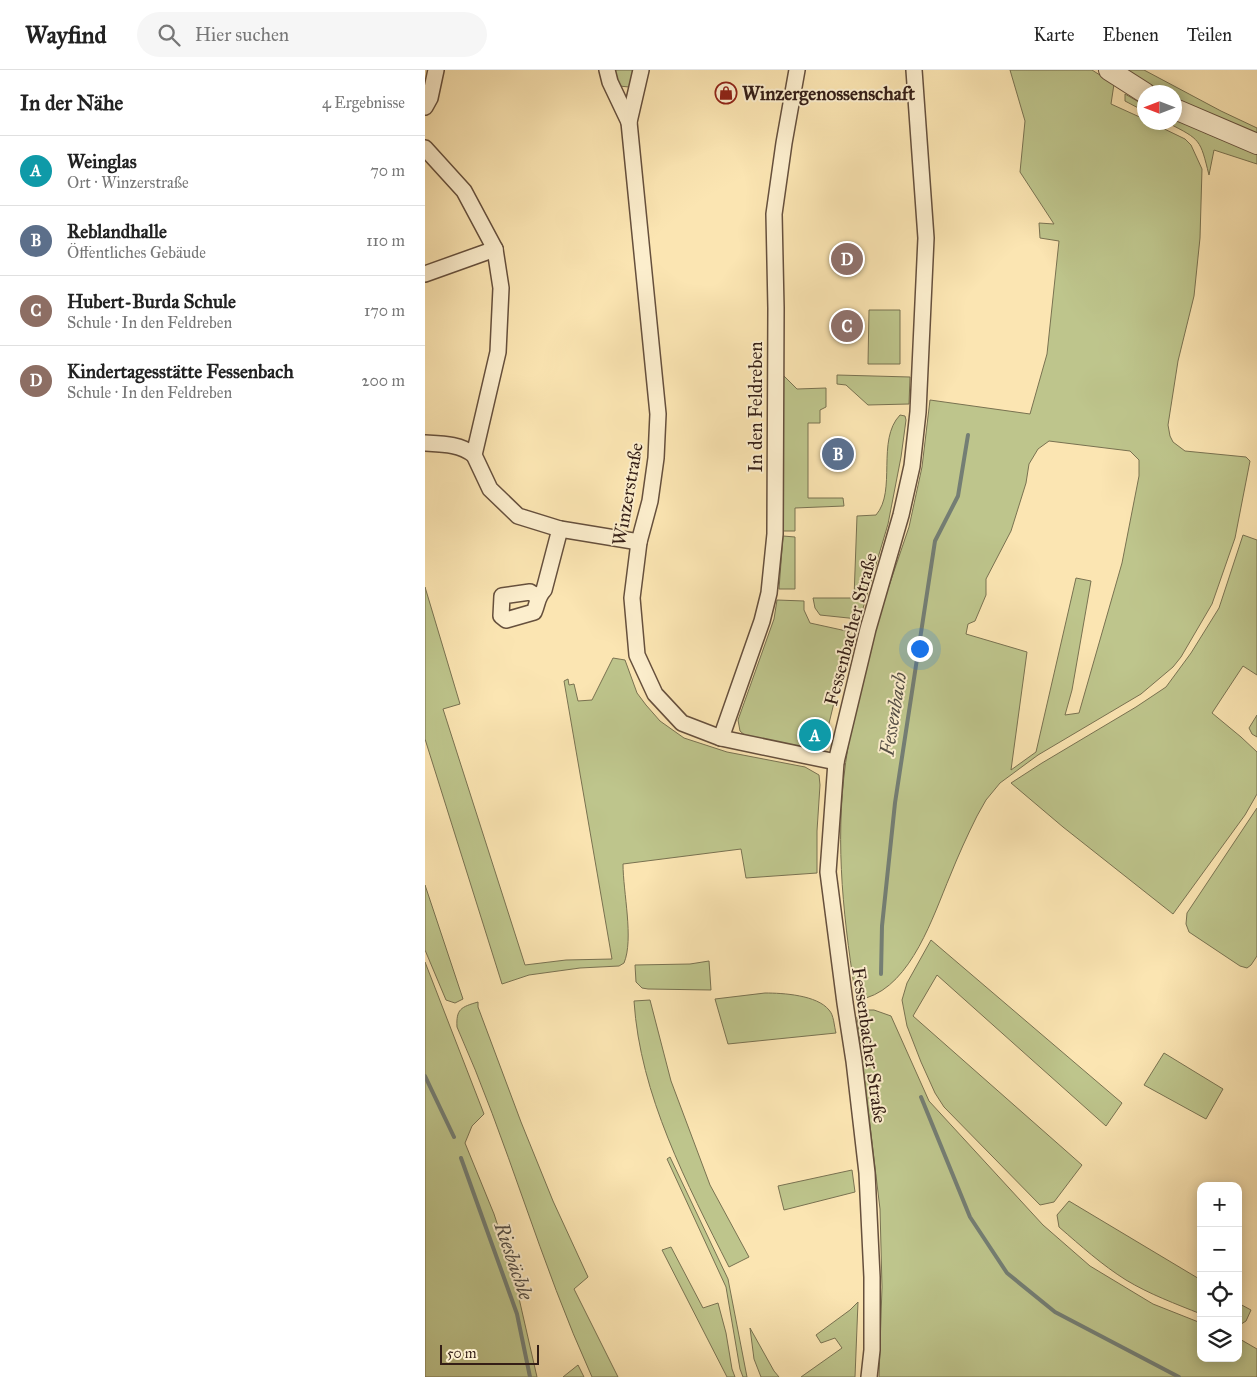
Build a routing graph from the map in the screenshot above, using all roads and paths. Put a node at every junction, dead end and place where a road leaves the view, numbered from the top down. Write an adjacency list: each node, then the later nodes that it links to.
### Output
1 (436, 70): 8 (street)
2 (607, 70): 10 (street)
3 (641, 70): 10 (street, Winzerstraße)
4 (797, 70): 20 (street, In den Feldreben)
5 (914, 70): 21 (street, Fessenbacher Straße)
6 (1109, 70): 7 (street)
7 (1137, 89)
8 (425, 107)
9 (1182, 112): 11 (street)
10 (629, 122): 18 (street, Winzerstraße)
11 (1257, 144)
12 (425, 148): 13 (street)
13 (495, 249): 14 (street); 16 (street)
14 (425, 274)
15 (425, 443): 16 (street)
16 (474, 455): 17 (street)
17 (560, 530): 18 (street); 19 (street)
18 (639, 542): 20 (street, Winzerstraße)
19 (538, 596)
20 (721, 738): 21 (street, Winzerstraße)
21 (836, 762): 22 (street, Fessenbacher Straße)
22 (869, 1377)

